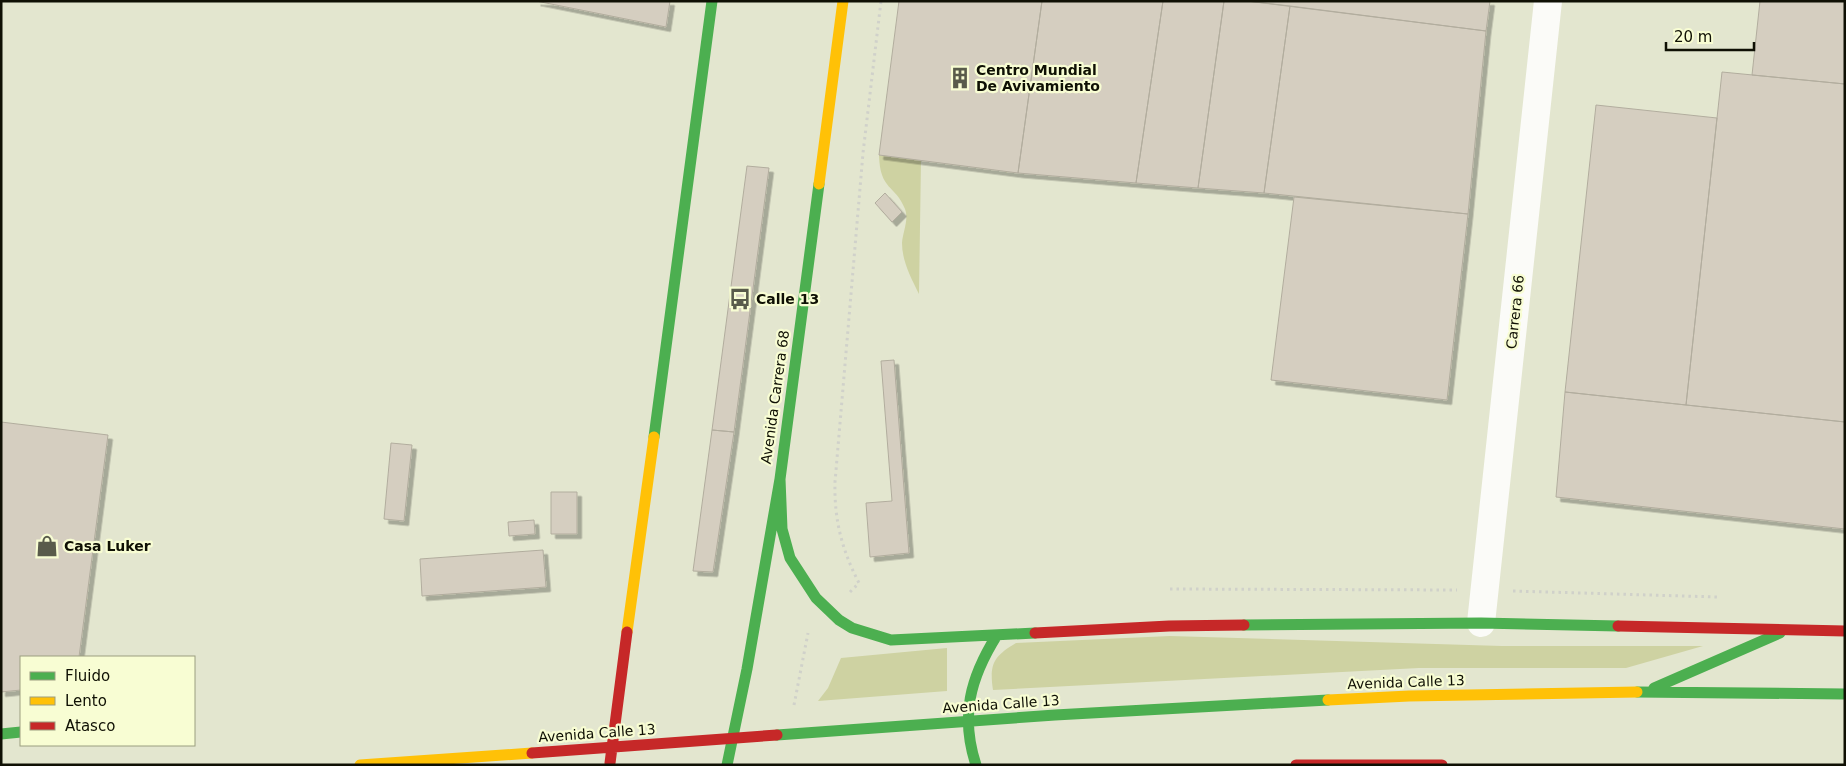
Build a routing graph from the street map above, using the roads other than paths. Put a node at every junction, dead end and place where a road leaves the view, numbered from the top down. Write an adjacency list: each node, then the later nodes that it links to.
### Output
1 (712, 1): 14 (main road)
2 (843, 1): 4 (main road, Avenida Carrera 68)
3 (1548, 1): 5 (street, Carrera 66)
4 (780, 480): 8 (main road); 15 (main road, Avenida Carrera 68)
5 (1481, 623): 6 (main road); 8 (main road)
6 (1788, 629): 7 (main road, Avenida Calle 13); 9 (main road, Avenida Calle 13)
7 (1845, 630)
8 (997, 635): 16 (main road)
9 (1645, 692): 10 (main road, Avenida Calle 13); 13 (main road, Avenida Calle 13)
10 (1845, 694)
11 (20, 732): 12 (main road)
12 (1, 734)
13 (360, 765)
14 (610, 765)
15 (727, 765)
16 (976, 765)
17 (1296, 765): 18 (main road)
18 (1442, 765)

